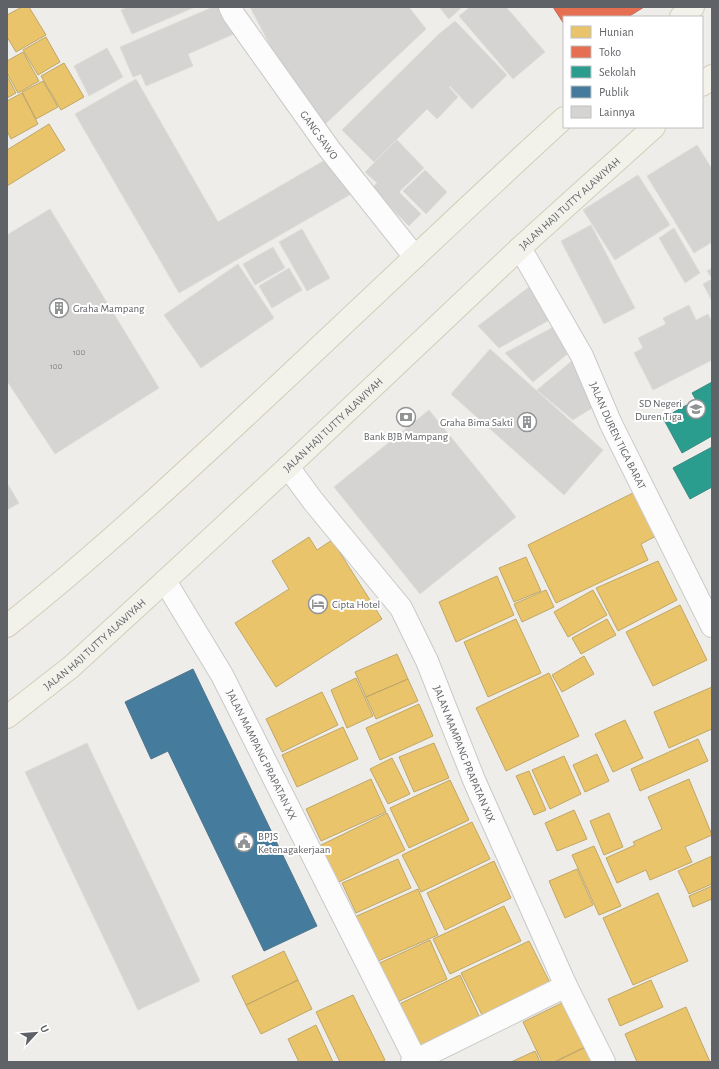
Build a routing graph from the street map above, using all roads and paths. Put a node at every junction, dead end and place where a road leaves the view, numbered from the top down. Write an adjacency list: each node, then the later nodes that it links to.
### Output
1 (230, 7): 9 (street, GANG SAWO)
2 (693, 7): 3 (main road)
3 (683, 16)
4 (712, 76): 5 (main road)
5 (703, 84)
6 (563, 119): 9 (main road)
7 (653, 128): 8 (main road, JALAN HAJI TUTTY ALAWIYAH)
8 (520, 248): 10 (main road, JALAN HAJI TUTTY ALAWIYAH); 13 (street, JALAN DUREN TIGA BARAT)
9 (415, 257): 12 (main road)
10 (288, 468): 11 (main road, JALAN HAJI TUTTY ALAWIYAH); 15 (street, JALAN MAMPANG PRAPATAN XIX)
11 (165, 582): 14 (main road, JALAN HAJI TUTTY ALAWIYAH); 16 (street, JALAN MAMPANG PRAPATAN XX)
12 (7, 626)
13 (712, 626)
14 (7, 717)
15 (566, 986): 16 (street, JALAN MAMPANG PRAPATAN XX); 17 (street, JALAN MAMPANG PRAPATAN XIX)
16 (414, 1061)
17 (604, 1062)

